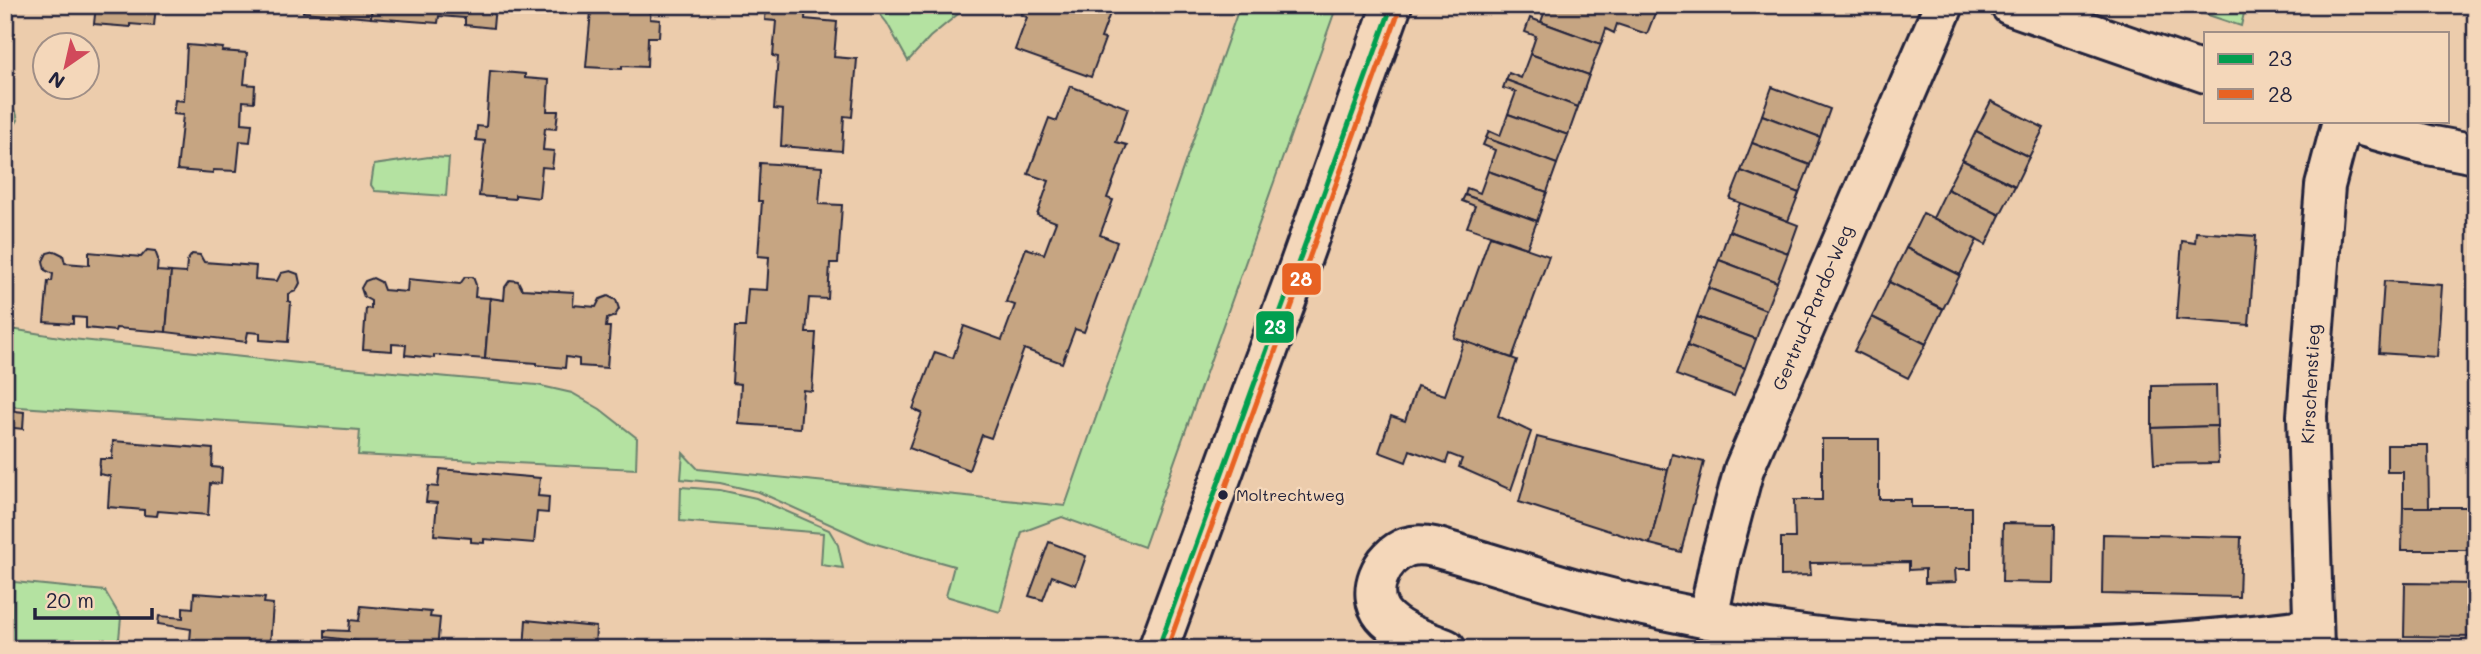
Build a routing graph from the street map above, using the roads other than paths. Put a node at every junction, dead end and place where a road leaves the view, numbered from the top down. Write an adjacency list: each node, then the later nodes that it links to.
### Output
1 (1392, 5): 10 (street)
2 (1944, 5): 8 (street, Gertrud-Pardo-Weg)
3 (2010, 5): 4 (street)
4 (2204, 72)
5 (2343, 122): 9 (street, Kirschenstieg)
6 (2346, 122): 7 (street)
7 (2476, 154)
8 (1716, 630): 9 (street); 11 (street)
9 (2313, 638)
10 (1158, 649)
11 (1446, 649)

